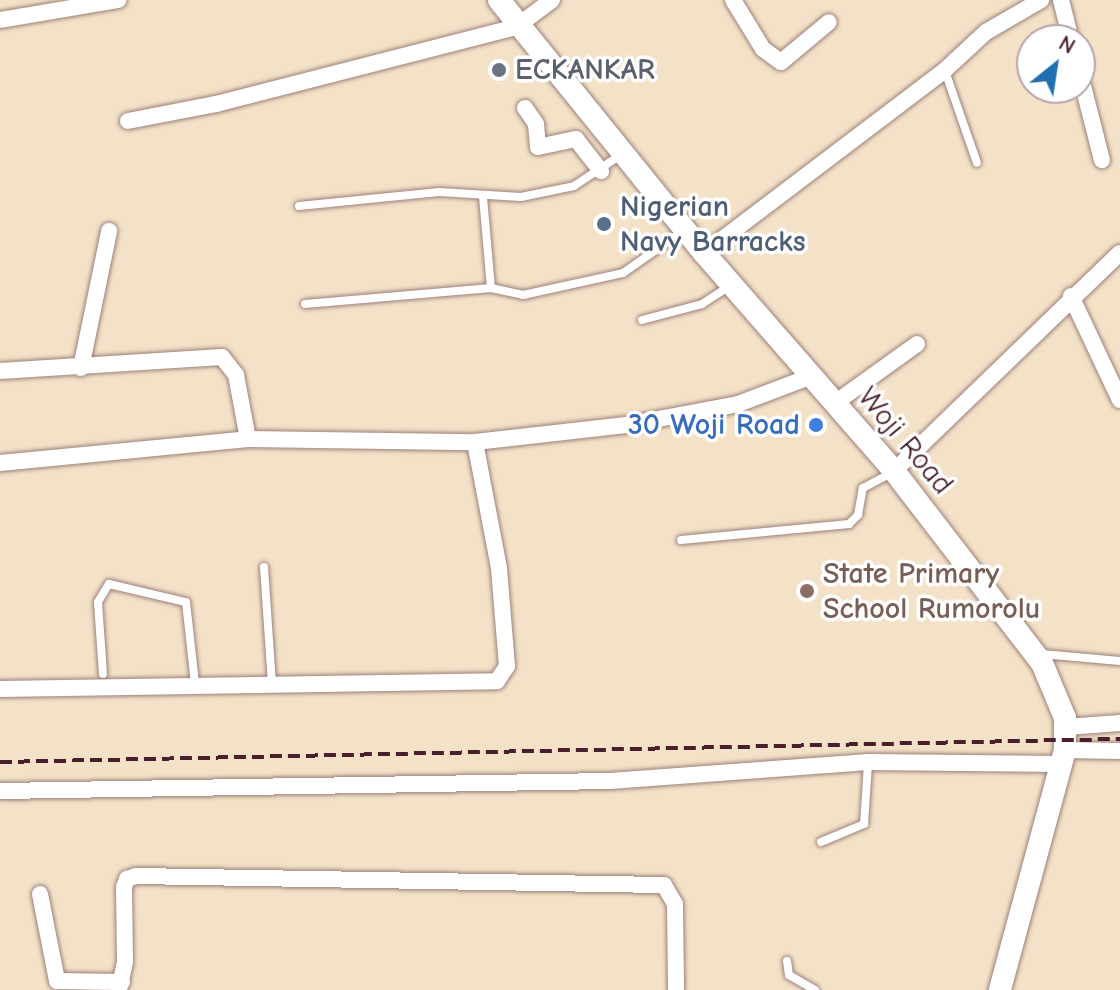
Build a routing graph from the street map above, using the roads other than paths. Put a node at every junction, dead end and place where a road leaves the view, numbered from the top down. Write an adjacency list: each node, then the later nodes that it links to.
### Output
1 (118, 0): 7 (street)
2 (499, 0): 10 (main road, Woji Road)
3 (552, 0): 10 (street)
4 (733, 0): 8 (street)
5 (1041, 0): 11 (street)
6 (1061, 0): 9 (street)
7 (0, 20)
8 (829, 22)
9 (1067, 24)
10 (516, 27): 14 (street); 15 (main road, Woji Road)
11 (945, 70): 17 (lane); 23 (street)
12 (1088, 104): 16 (street)
13 (525, 108): 18 (street)
14 (128, 121)
15 (622, 154): 18 (lane); 21 (main road, Woji Road)
16 (1102, 160)
17 (977, 163)
18 (601, 171): 19 (lane)
19 (483, 197): 20 (lane); 26 (lane)
20 (299, 206)
21 (685, 230): 23 (main road, Woji Road); 26 (lane)
22 (109, 231): 31 (street)
23 (704, 253): 25 (main road, Woji Road)
24 (1120, 253): 27 (street)
25 (732, 284): 29 (lane); 33 (main road, Woji Road)
26 (491, 288): 28 (lane)
27 (1071, 296): 34 (street); 39 (street)
28 (305, 304)
29 (642, 320)
30 (917, 344): 35 (street)
31 (81, 368): 32 (street); 36 (street)
32 (0, 371)
33 (812, 376): 35 (main road, Woji Road); 37 (street)
34 (1120, 400)
35 (835, 403): 39 (main road, Woji Road)
36 (248, 439): 37 (street); 38 (street)
37 (475, 442): 46 (street)
38 (0, 463)
39 (894, 471): 40 (lane); 42 (main road, Woji Road)
40 (681, 540)
41 (264, 567): 46 (lane)
42 (1037, 654): 43 (lane); 49 (main road, Woji Road)
43 (1120, 661)
44 (103, 674): 45 (lane)
45 (195, 684): 46 (street); 47 (street)
46 (272, 686)
47 (0, 689)
48 (1120, 723): 49 (street)
49 (1066, 727): 51 (main road, Woji Road)
50 (1120, 751): 51 (street)
51 (1063, 757): 52 (street); 60 (main road, Woji Road)
52 (868, 762): 53 (street); 54 (lane)
53 (0, 791)
54 (821, 842)
55 (40, 894): 57 (street)
56 (787, 961): 59 (lane)
57 (120, 986): 58 (street)
58 (676, 990)
59 (815, 990)
60 (1000, 990)

